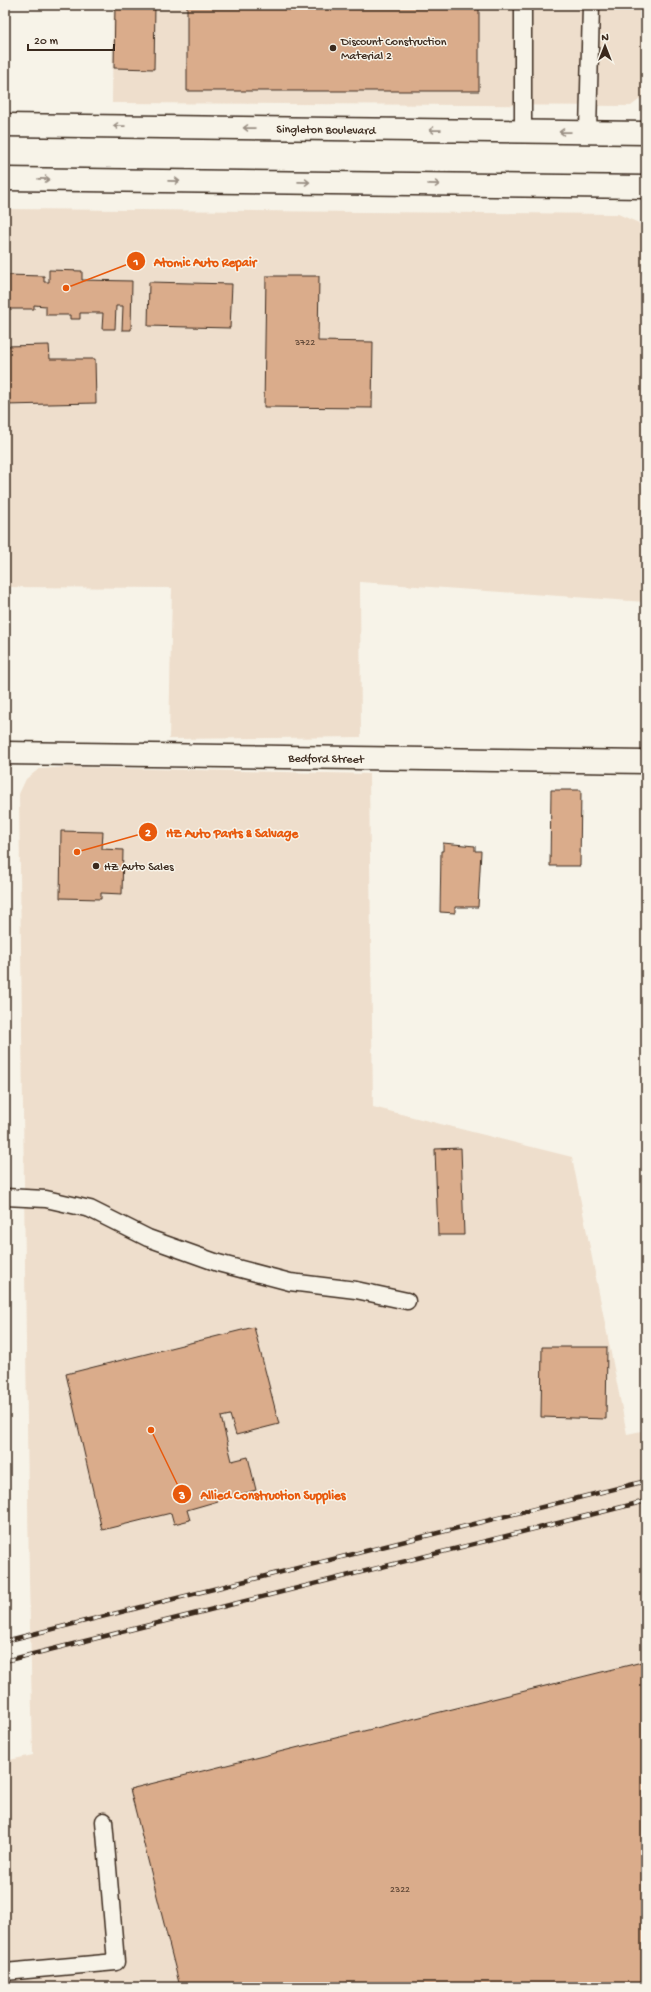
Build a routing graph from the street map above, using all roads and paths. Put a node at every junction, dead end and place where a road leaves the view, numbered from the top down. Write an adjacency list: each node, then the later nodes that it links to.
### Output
1 (523, 5): 4 (lane)
2 (591, 5): 5 (lane)
3 (5, 125): 4 (main road, Singleton Boulevard, one-way to 3)
4 (523, 131): 5 (main road, Singleton Boulevard, one-way to 4)
5 (588, 132): 6 (main road, Singleton Boulevard)
6 (646, 133)
7 (5, 179): 8 (main road, one-way to 8)
8 (646, 186)
9 (5, 753): 10 (main road, Bedford Street)
10 (646, 762)
11 (5, 1197): 12 (lane)
12 (407, 1301)
13 (104, 1821): 14 (lane)
14 (5, 1972)

